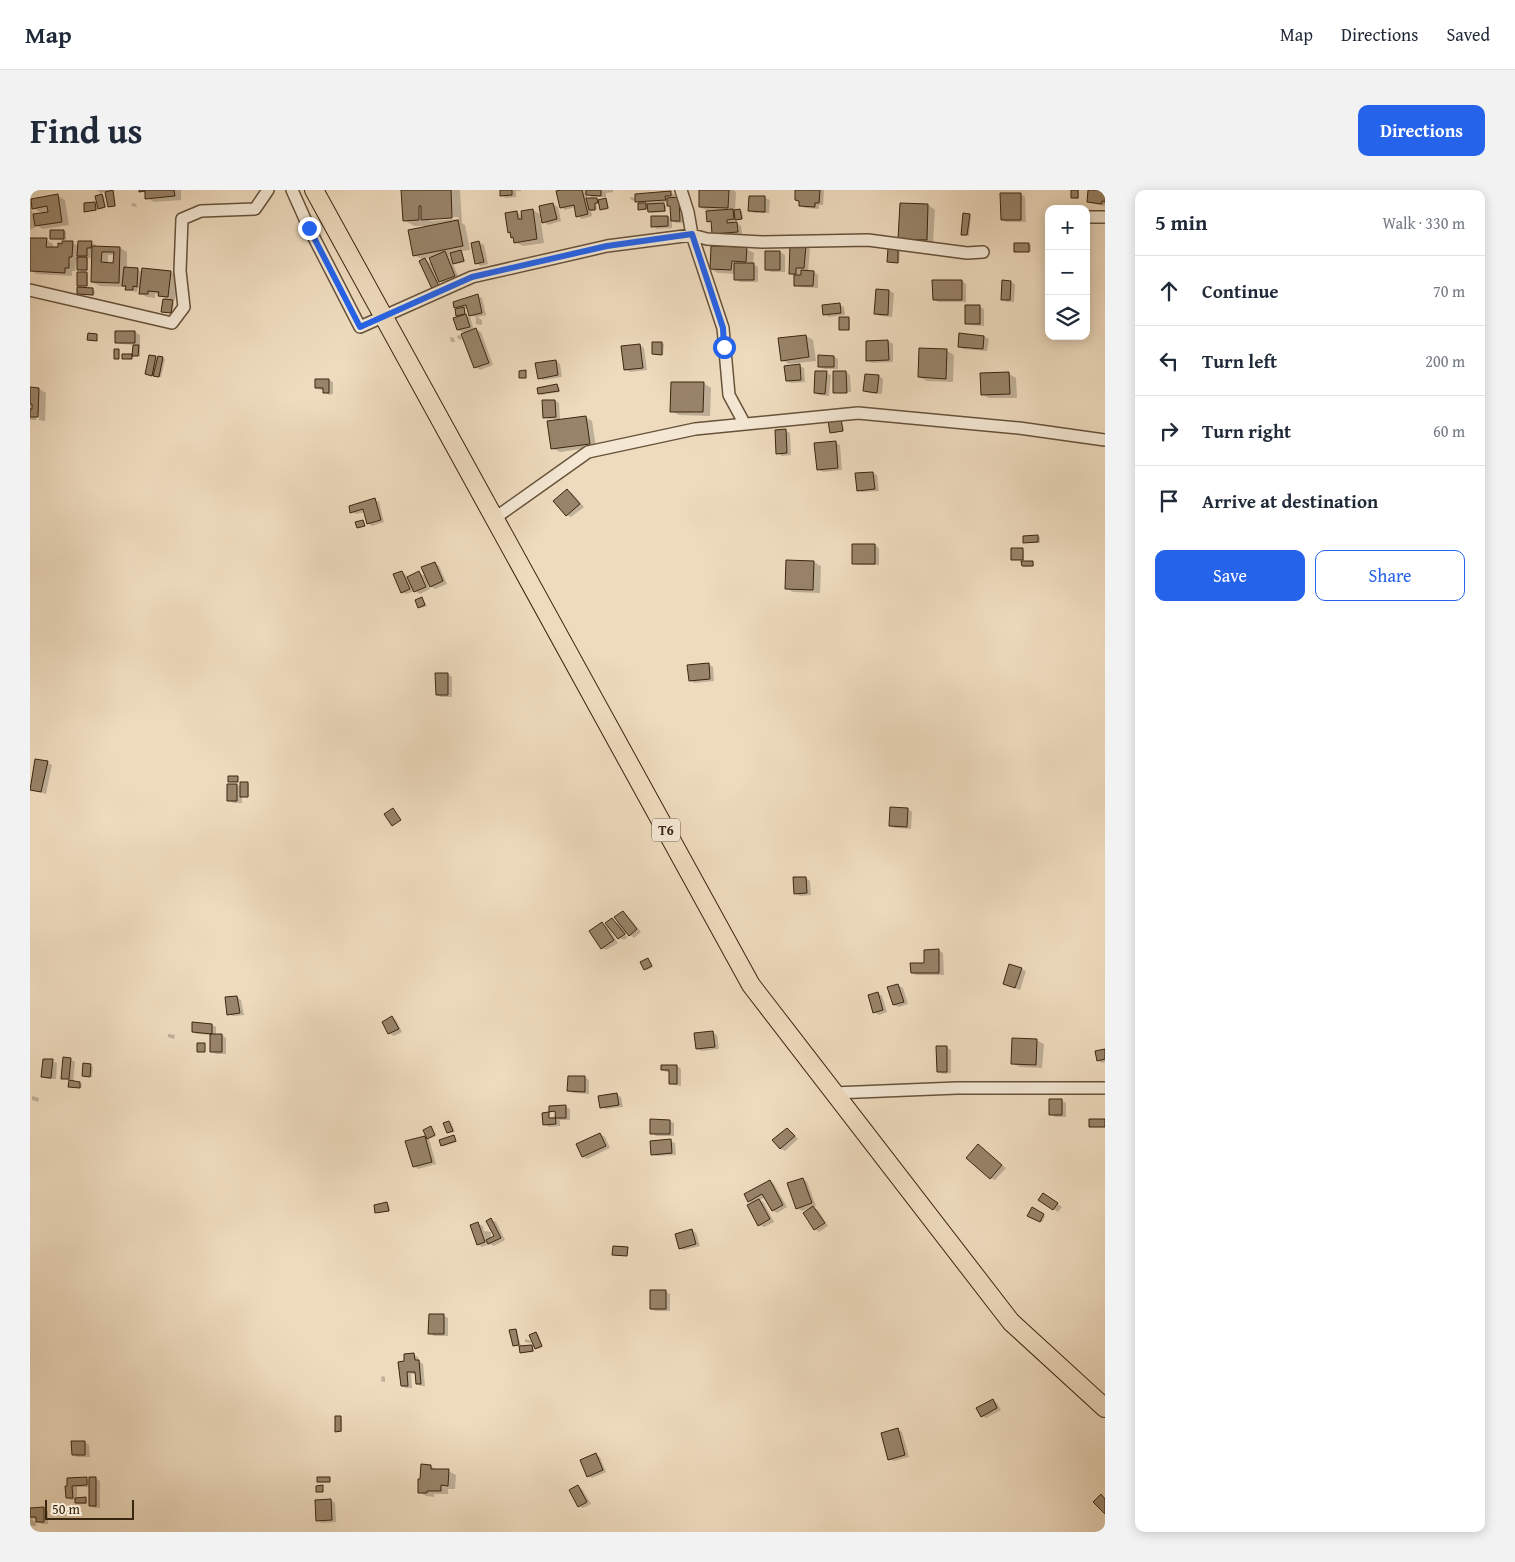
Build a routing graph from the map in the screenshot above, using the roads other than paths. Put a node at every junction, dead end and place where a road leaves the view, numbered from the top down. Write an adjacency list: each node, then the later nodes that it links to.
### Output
1 (268, 190): 9 (street)
2 (292, 190): 10 (street)
3 (314, 190): 10 (highway, T6)
4 (681, 190): 7 (street)
5 (1090, 217): 6 (street)
6 (1105, 217)
7 (692, 234): 8 (street); 10 (street); 11 (street)
8 (983, 252)
9 (30, 290)
10 (384, 317): 13 (highway, T6)
11 (742, 419)
12 (1105, 440): 13 (street)
13 (495, 518): 15 (highway, T6)
14 (1105, 1088): 15 (street)
15 (834, 1093): 16 (highway, T6)
16 (1105, 1408)

